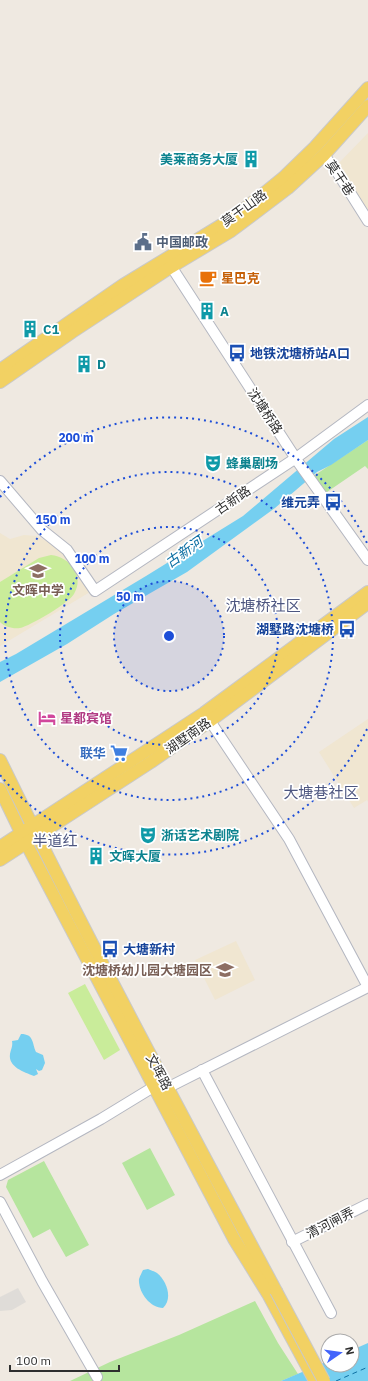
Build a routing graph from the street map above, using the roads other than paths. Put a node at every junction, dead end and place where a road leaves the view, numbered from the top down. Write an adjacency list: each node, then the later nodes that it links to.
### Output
1 (368, 88): 5 (main road, 莫干山路)
2 (368, 106): 3 (main road, 莫干山路)
3 (324, 155): 4 (street, 莫干巷); 5 (main road, 莫干山路)
4 (368, 221)
5 (169, 263): 6 (main road, 莫干山路); 7 (main road, 莫干山路); 9 (street, 沈塘桥路)
6 (0, 370)
7 (0, 382)
8 (368, 405): 9 (street, 古新路)
9 (297, 460): 10 (street, 古新路); 11 (street, 沈塘桥路)
10 (0, 480)
11 (368, 560)
12 (368, 592): 17 (main road, 湖墅南路)
13 (368, 602): 14 (main road, 湖墅南路)
14 (210, 721): 17 (main road, 湖墅南路); 21 (street)
15 (0, 760): 17 (main road, 文晖路)
16 (0, 789): 18 (main road, 文晖路)
17 (34, 830): 18 (main road, 湖墅南路); 23 (main road, 文晖路)
18 (24, 837): 19 (main road, 湖墅南路); 20 (main road, 湖墅南路); 23 (main road, 文晖路)
19 (0, 846)
20 (0, 860)
21 (368, 987): 22 (street)
22 (202, 1070): 23 (street); 27 (street)
23 (161, 1085): 24 (street); 28 (main road, 文晖路)
24 (0, 1175)
25 (0, 1202): 30 (street)
26 (368, 1204): 27 (street, 清河闸弄)
27 (292, 1242): 29 (street)
28 (272, 1292): 31 (main road, 文晖路); 32 (main road, 文晖路, bridge)
29 (331, 1313)
30 (97, 1377)
31 (315, 1381)
32 (324, 1381)

